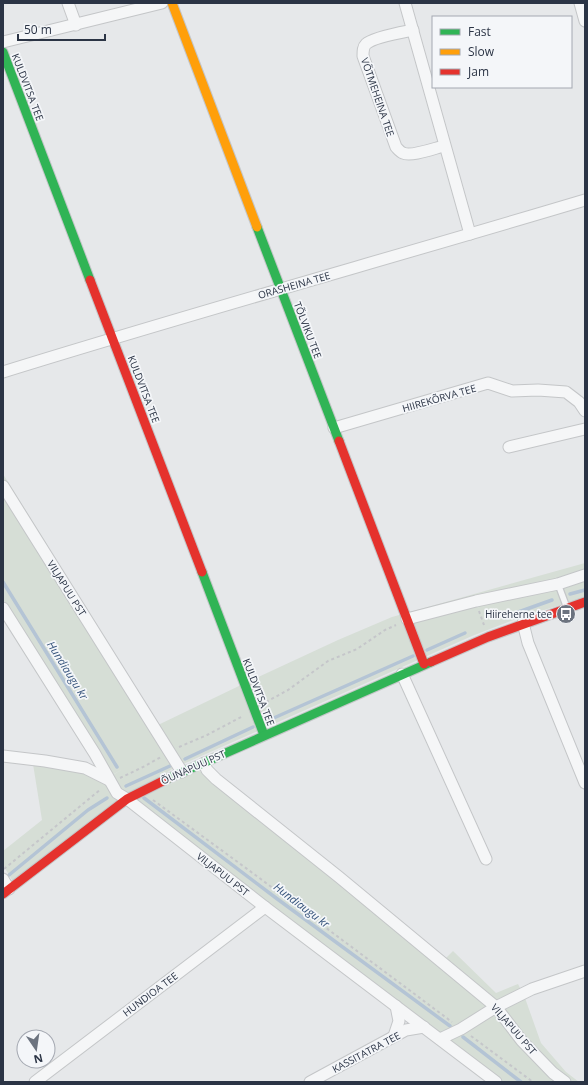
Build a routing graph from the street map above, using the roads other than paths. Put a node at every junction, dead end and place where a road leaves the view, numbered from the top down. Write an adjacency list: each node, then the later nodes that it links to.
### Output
1 (68, 3): 7 (street)
2 (162, 3): 7 (street)
3 (172, 3): 14 (street, TÕLVIKU TEE)
4 (406, 3): 8 (street)
5 (580, 3): 6 (street)
6 (585, 21)
7 (76, 25): 9 (street)
8 (413, 30): 11 (street); 11 (street, VÕTMEHEINA TEE)
9 (3, 42)
10 (3, 52): 15 (street, KULDVITSA TEE)
11 (444, 146): 13 (street)
12 (585, 200): 13 (street, ORASHEINA TEE)
13 (470, 234): 14 (street, ORASHEINA TEE)
14 (281, 288): 15 (street, ORASHEINA TEE); 18 (street, TÕLVIKU TEE)
15 (113, 338): 16 (street, ORASHEINA TEE); 31 (street, KULDVITSA TEE)
16 (3, 372)
17 (585, 410): 18 (street, HIIREKÕRVA TEE)
18 (334, 428): 27 (street, TÕLVIKU TEE)
19 (585, 429): 20 (street)
20 (509, 447)
21 (3, 486): 34 (street, VILJAPUU PST)
22 (585, 575): 23 (street)
23 (558, 584): 25 (lane); 27 (street)
24 (585, 602): 25 (street, ÕUNAPUU PST)
25 (567, 608): 28 (street, ÕUNAPUU PST)
26 (4, 615): 35 (street, VILJAPUU PST)
27 (408, 619): 29 (street, TÕLVIKU TEE)
28 (523, 623): 29 (street, ÕUNAPUU PST); 36 (street)
29 (424, 664): 30 (street, ÕUNAPUU PST)
30 (402, 674): 31 (street, ÕUNAPUU PST); 38 (street)
31 (264, 735): 33 (street, ÕUNAPUU PST)
32 (3, 756): 35 (street)
33 (204, 763): 34 (street, ÕUNAPUU PST); 44 (street, VILJAPUU PST)
34 (182, 772): 37 (street, ÕUNAPUU PST)
35 (110, 781): 37 (street, VILJAPUU PST)
36 (585, 783)
37 (127, 799): 40 (street, ÕUNAPUU PST); 41 (street, VILJAPUU PST)
38 (486, 859)
39 (3, 878): 40 (street)
40 (6, 892)
41 (265, 907): 43 (street, VILJAPUU PST); 48 (street, HUNDIOA TEE)
42 (585, 971): 44 (street)
43 (396, 1006): 45 (street, VILJAPUU PST); 46 (street)
44 (496, 1007): 47 (street); 51 (street, VILJAPUU PST)
45 (424, 1027): 46 (street, KASSITATRA TEE); 47 (street, VILJAPUU PST)
46 (394, 1036): 49 (street, KASSITATRA TEE)
47 (440, 1039): 50 (street, VILJAPUU PST)
48 (35, 1082)
49 (310, 1082)
50 (496, 1082)
51 (565, 1082)

